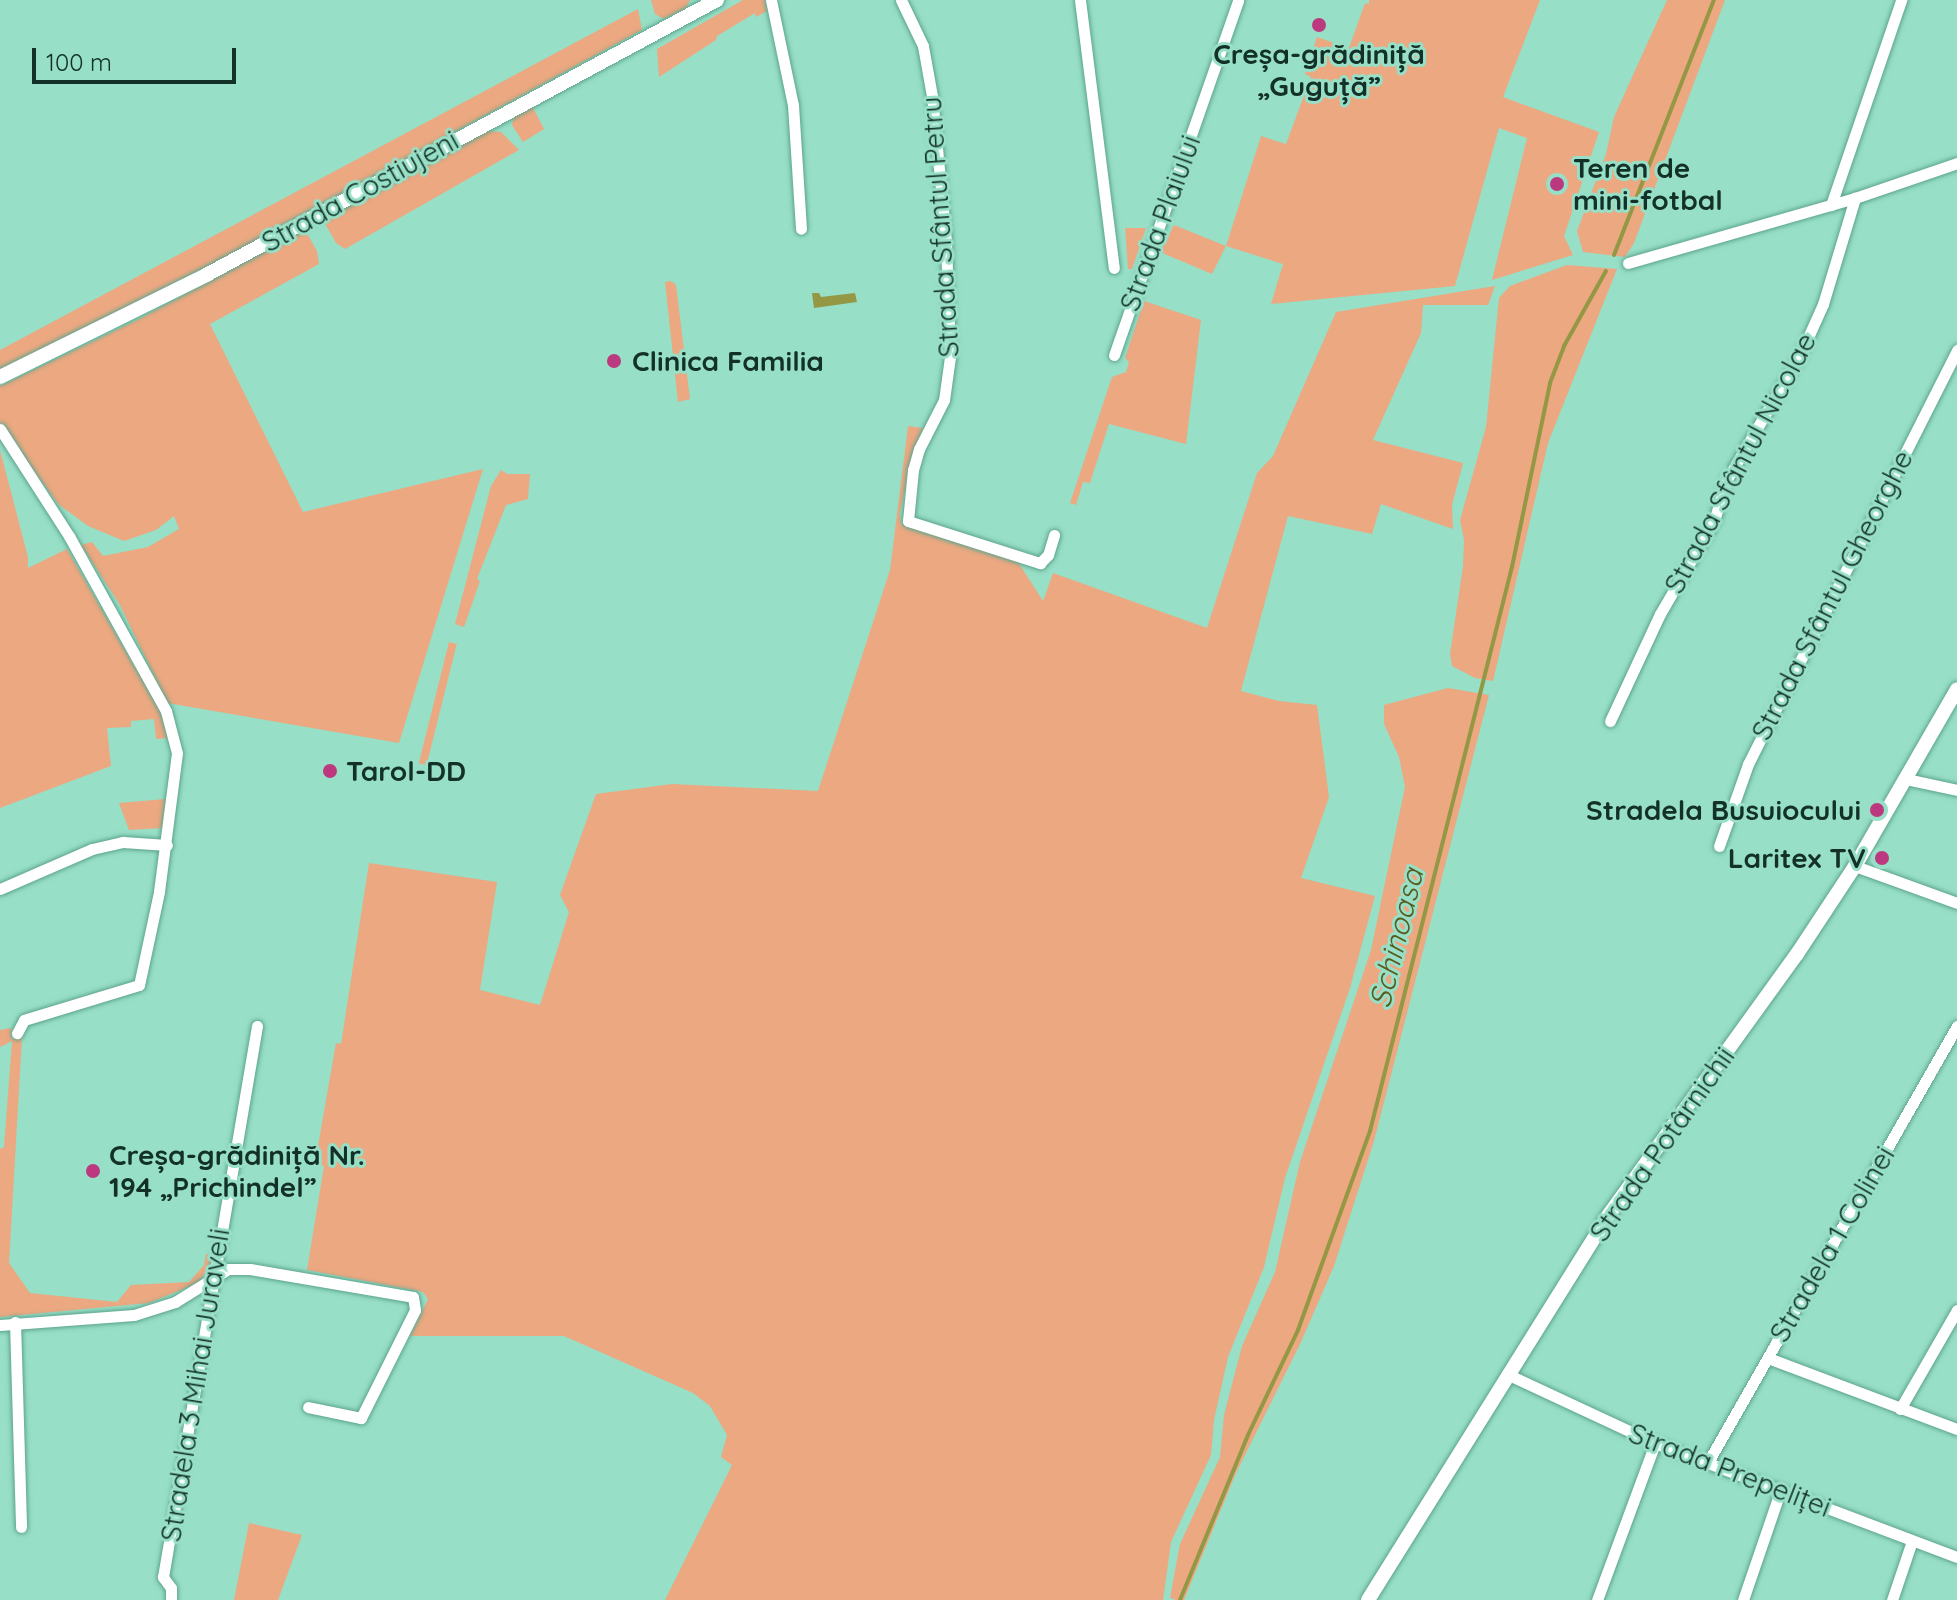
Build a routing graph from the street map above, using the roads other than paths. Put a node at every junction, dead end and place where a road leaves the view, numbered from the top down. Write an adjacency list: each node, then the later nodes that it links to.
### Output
1 (717, 0): 15 (street, Strada Costiujeni)
2 (771, 0): 10 (street)
3 (901, 0): 17 (street, Strada Sfântul Petru)
4 (1080, 0): 12 (street)
5 (1238, 0): 14 (street, Strada Plaiului)
6 (1901, 0): 9 (street)
7 (1957, 163): 8 (street)
8 (1855, 198): 9 (street); 19 (street, Strada Sfântul Nicolae)
9 (1831, 205): 11 (street)
10 (801, 229)
11 (1628, 263)
12 (1114, 268)
13 (1957, 350): 23 (street, Strada Sfântul Gheorghe)
14 (1114, 355)
15 (0, 377)
16 (0, 429): 22 (street)
17 (1054, 535)
18 (1957, 689): 20 (street, Strada Potârnichii)
19 (1610, 721)
20 (1906, 779): 21 (street); 24 (street, Strada Potârnichii)
21 (1957, 790)
22 (167, 845): 25 (street); 29 (street)
23 (1719, 846)
24 (1855, 866): 26 (street); 35 (street, Strada Potârnichii)
25 (0, 889)
26 (1957, 903)
27 (257, 1026): 30 (street, Stradela 3 Mihai Juraveli)
28 (1957, 1026): 34 (street, Stradela 1 Colinei)
29 (17, 1033)
30 (212, 1278): 32 (street); 36 (street); 45 (street, Stradela 3 Mihai Juraveli)
31 (1957, 1310): 37 (street)
32 (15, 1322): 33 (street); 42 (street)
33 (0, 1325)
34 (1768, 1358): 37 (street); 40 (street, Stradela 1 Colinei)
35 (1507, 1374): 39 (street, Strada Prepeliței); 46 (street, Strada Potârnichii)
36 (308, 1407)
37 (1900, 1409): 38 (street)
38 (1957, 1429)
39 (1655, 1443): 40 (street, Strada Prepeliței); 47 (street)
40 (1708, 1462): 41 (street, Strada Prepeliței)
41 (1781, 1489): 43 (street, Strada Prepeliței); 48 (street)
42 (21, 1527)
43 (1912, 1541): 44 (street, Strada Prepeliței); 49 (street)
44 (1957, 1557)
45 (171, 1600)
46 (1368, 1600)
47 (1597, 1600)
48 (1743, 1600)
49 (1892, 1600)

